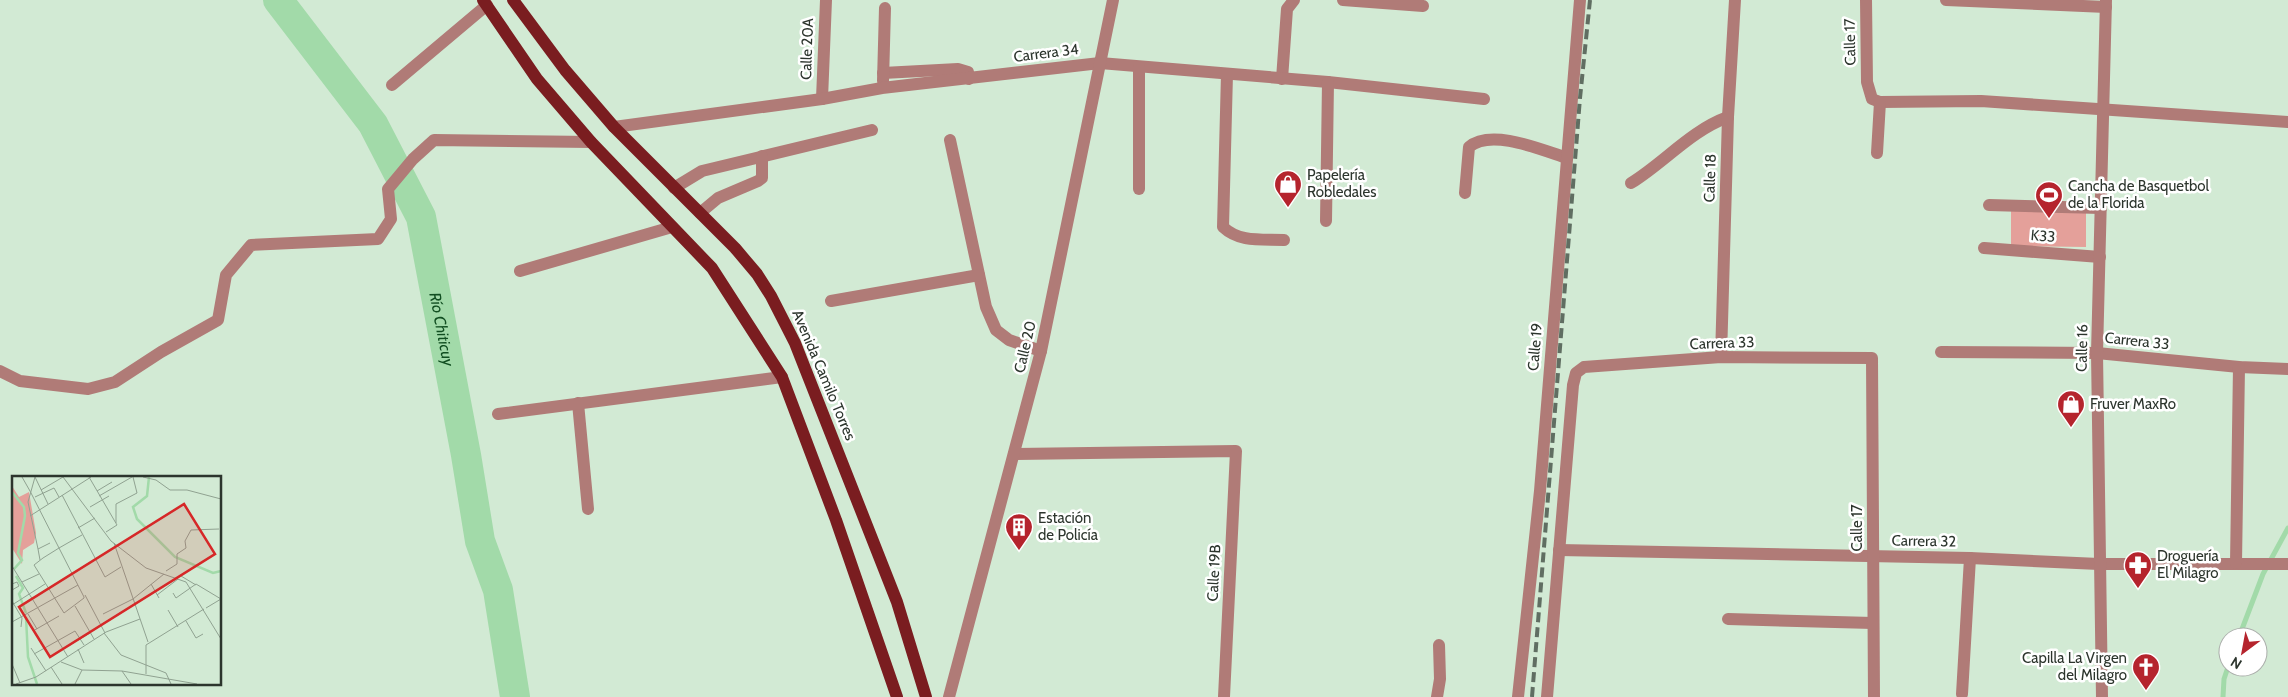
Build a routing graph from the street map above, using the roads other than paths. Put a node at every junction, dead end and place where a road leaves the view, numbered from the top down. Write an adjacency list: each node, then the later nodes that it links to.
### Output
1 (513, 0): 29 (main road, Avenida Camilo Torres)
2 (826, 0): 24 (street, Calle 20A)
3 (1113, 0): 14 (street, Calle 20)
4 (1294, 0): 19 (street)
5 (1343, 0): 12 (street)
6 (1580, 0): 35 (street, Calle 19)
7 (1735, 0): 27 (street, Calle 18)
8 (1866, 0): 25 (street, Calle 17)
9 (1946, 0): 11 (street)
10 (485, 3): 21 (street); 32 (main road)
11 (2106, 3): 26 (street, Calle 16)
12 (1423, 6)
13 (885, 8): 16 (street)
14 (1100, 64): 15 (street, Carrera 34); 18 (street, Carrera 34); 51 (street, Calle 20)
15 (1140, 67): 17 (street, Carrera 34); 38 (street)
16 (883, 72): 18 (street); 22 (street)
17 (1227, 74): 19 (street, Carrera 34); 45 (street)
18 (969, 78): 22 (street, Carrera 34)
19 (1282, 79): 20 (street, Carrera 34)
20 (1328, 82): 23 (street, Carrera 34); 43 (street)
21 (392, 85)
22 (882, 88): 24 (street, Carrera 34)
23 (1484, 99)
24 (822, 100): 29 (street, Carrera 34)
25 (1880, 102): 26 (street); 33 (street)
26 (2105, 110): 28 (street); 41 (street, Calle 16)
27 (1728, 117): 36 (street); 54 (street, Calle 18)
28 (2288, 122)
29 (614, 126): 37 (main road, Avenida Camilo Torres)
30 (872, 130): 34 (street)
31 (950, 140): 49 (street)
32 (591, 142): 44 (main road); 58 (street)
33 (1877, 153)
34 (762, 156): 37 (street); 42 (street)
35 (1567, 158): 39 (street); 79 (street, Calle 19)
36 (1631, 183)
37 (674, 188): 42 (main road, Avenida Camilo Torres)
38 (1139, 189)
39 (1465, 193)
40 (1989, 205): 41 (street)
41 (2101, 208): 47 (street, Calle 16)
42 (700, 213): 75 (main road, Avenida Camilo Torres)
43 (1326, 221)
44 (672, 227): 48 (street); 59 (main road)
45 (1284, 240)
46 (1984, 248): 47 (street, K33)
47 (2100, 257): 53 (street, Calle 16)
48 (520, 271)
49 (979, 274): 50 (street); 51 (street)
50 (831, 301)
51 (1041, 351): 62 (street, Calle 20)
52 (1941, 352): 53 (street, Carrera 33)
53 (2097, 353): 56 (street, Carrera 33); 68 (street, Calle 16)
54 (1721, 357): 55 (street, Carrera 33); 64 (street, Carrera 33)
55 (1872, 358): 65 (street, Calle 17)
56 (2239, 367): 57 (street, Carrera 33); 67 (street)
57 (2288, 369)
58 (0, 371)
59 (782, 377): 60 (street); 74 (main road)
60 (578, 403): 61 (street); 63 (street)
61 (498, 414)
62 (1014, 454): 76 (street, Calle 20); 77 (street, Calle 19B)
63 (588, 509)
64 (1559, 550): 65 (street, Carrera 32); 80 (street)
65 (1873, 556): 66 (street, Carrera 32); 71 (street, Calle 17)
66 (1970, 558): 68 (street, Carrera 32); 73 (street)
67 (2236, 563): 68 (street, Carrera 32); 69 (street, Carrera 32)
68 (2099, 564): 82 (street, Calle 16)
69 (2288, 564)
70 (1728, 620): 71 (street)
71 (1873, 623): 81 (street, Calle 17)
72 (1439, 645): 78 (street)
73 (1962, 694)
74 (897, 697)
75 (926, 697)
76 (950, 697)
77 (1224, 697)
78 (1436, 697)
79 (1518, 697)
80 (1547, 697)
81 (1874, 697)
82 (2102, 697)

